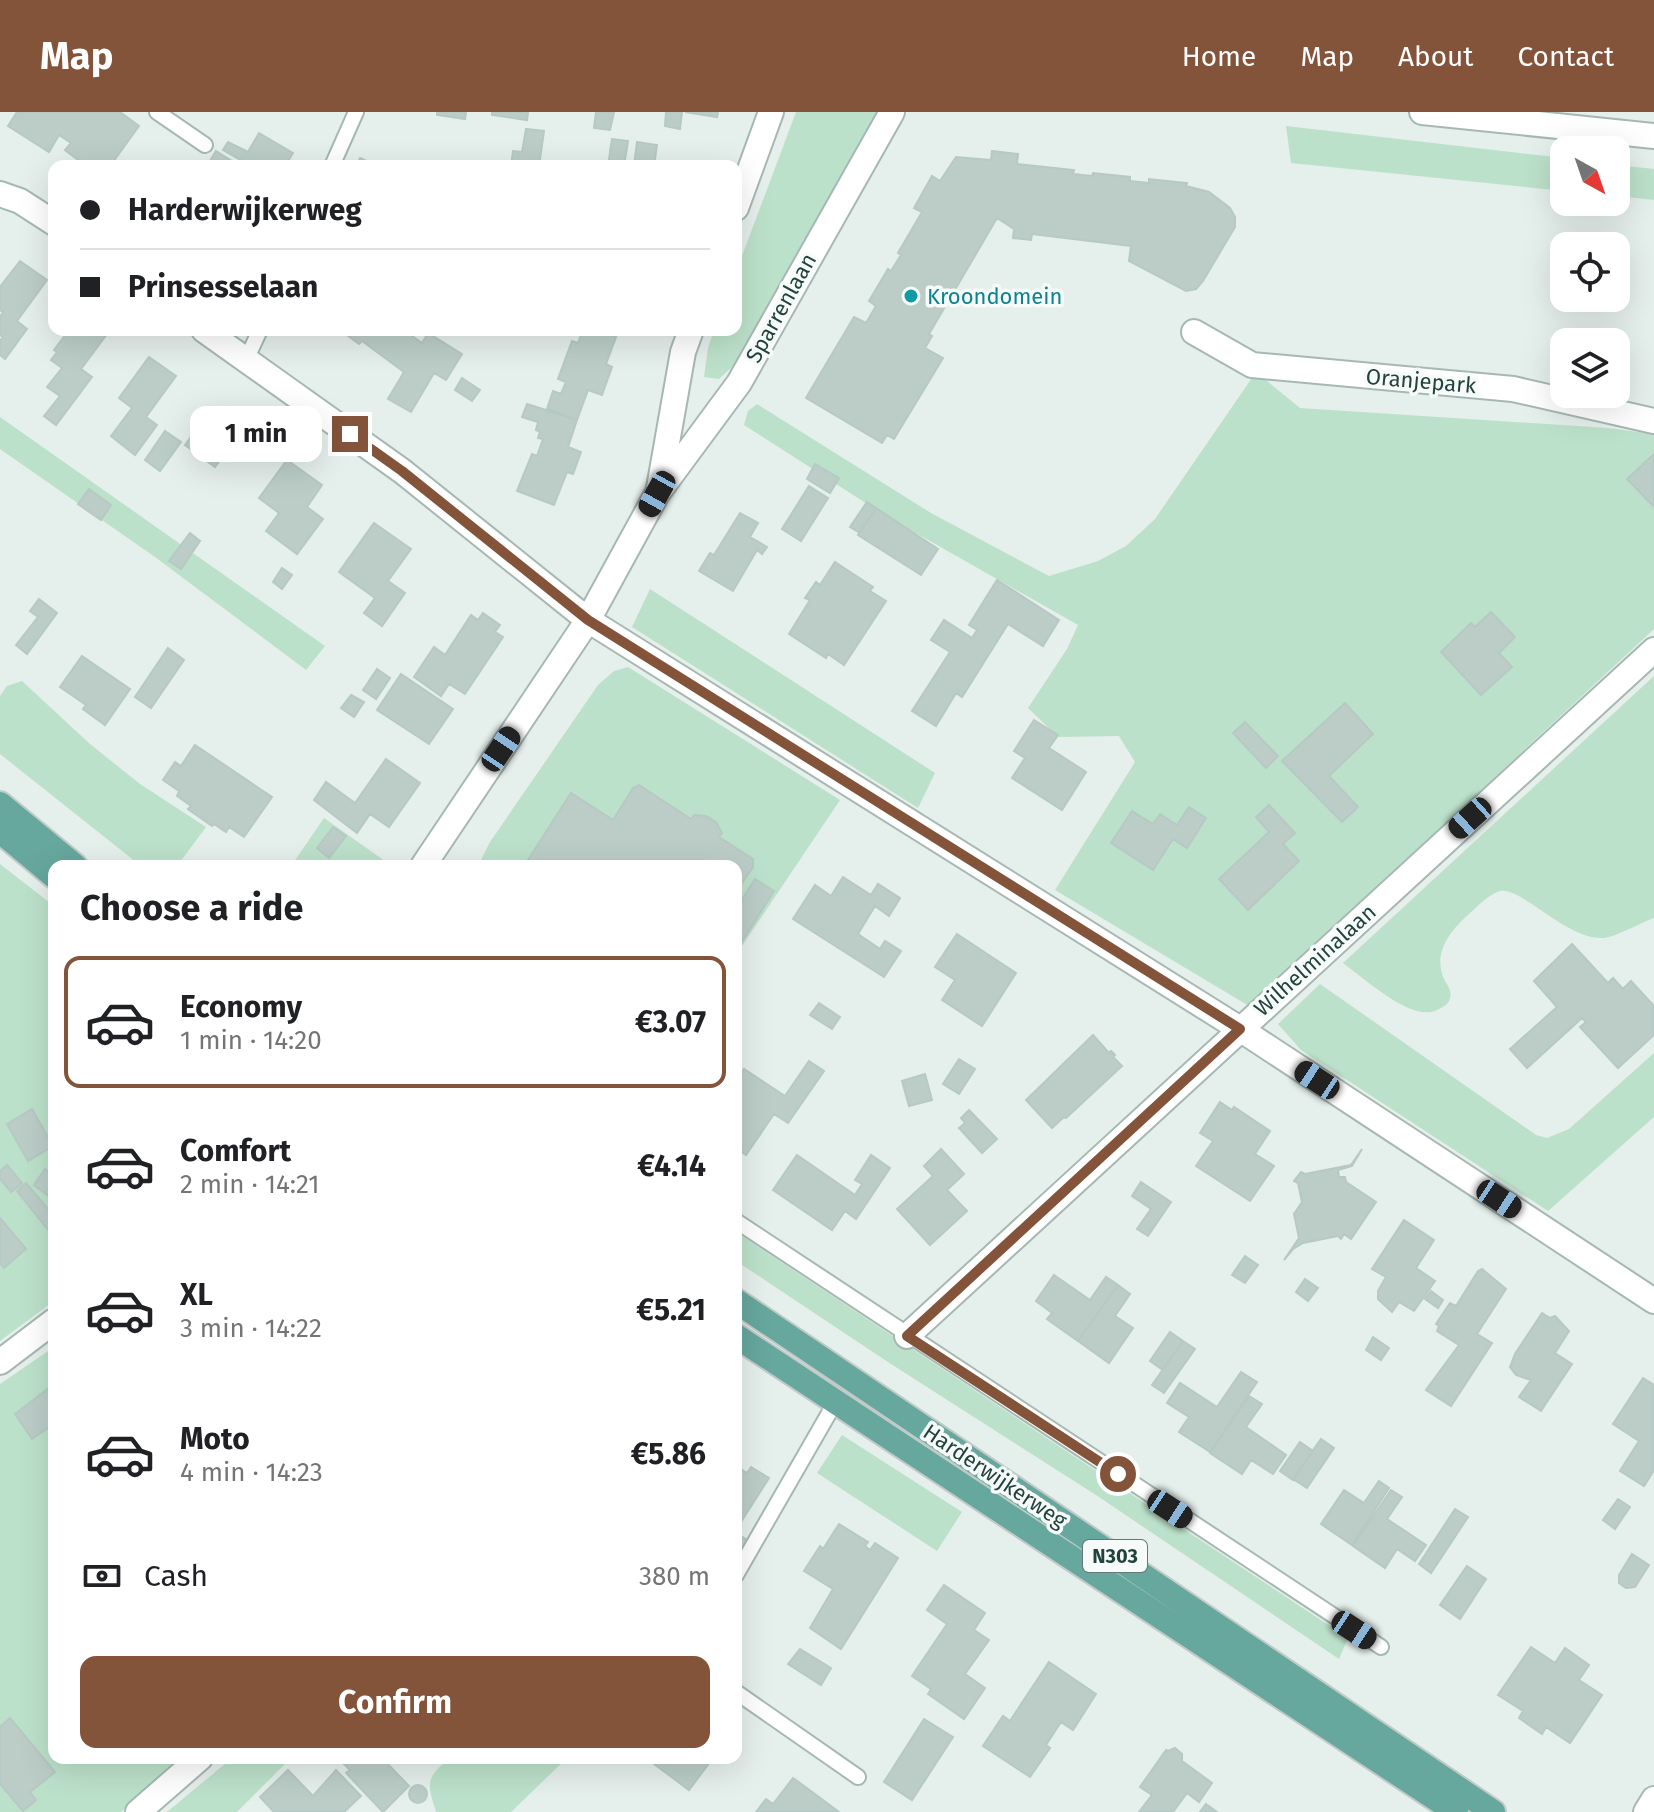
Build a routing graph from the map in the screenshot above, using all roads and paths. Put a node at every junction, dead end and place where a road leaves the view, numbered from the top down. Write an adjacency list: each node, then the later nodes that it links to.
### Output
1 (157, 112): 7 (lane)
2 (356, 112): 8 (lane)
3 (771, 112): 9 (street)
4 (892, 112): 18 (street, Sparrenlaan)
5 (1422, 112): 6 (street)
6 (1654, 136)
7 (205, 145)
8 (335, 160)
9 (742, 192)
10 (0, 194): 11 (street)
11 (48, 219)
12 (1194, 332): 17 (street, Oranjepark)
13 (212, 336): 16 (street)
14 (257, 336): 16 (lane)
15 (689, 336): 18 (street, Sparrenlaan)
16 (246, 360): 19 (street)
17 (1654, 421)
18 (657, 494): 19 (street, Sparrenlaan)
19 (588, 620): 24 (street, Sparrenlaan); 26 (street)
20 (1654, 650): 26 (street, Wilhelminalaan)
21 (0, 804): 23 (main road)
22 (0, 831): 25 (main road)
23 (68, 860)
24 (427, 860)
25 (48, 871)
26 (1240, 1029): 28 (street); 31 (street, Wilhelminalaan)
27 (742, 1225): 31 (lane)
28 (1654, 1301)
29 (742, 1305): 43 (main road, Harderwijkerweg / N303)
30 (48, 1326): 33 (street)
31 (907, 1336): 36 (lane)
32 (742, 1340): 34 (main road, Harderwijkerweg / N303)
33 (0, 1362)
34 (836, 1401): 35 (lane); 42 (main road, Harderwijkerweg / N303)
35 (742, 1565)
36 (1381, 1647)
37 (742, 1696): 39 (lane)
38 (193, 1764): 41 (street)
39 (858, 1777)
40 (1654, 1799): 44 (street)
41 (138, 1812)
42 (1456, 1812)
43 (1493, 1812)
44 (1646, 1812)

